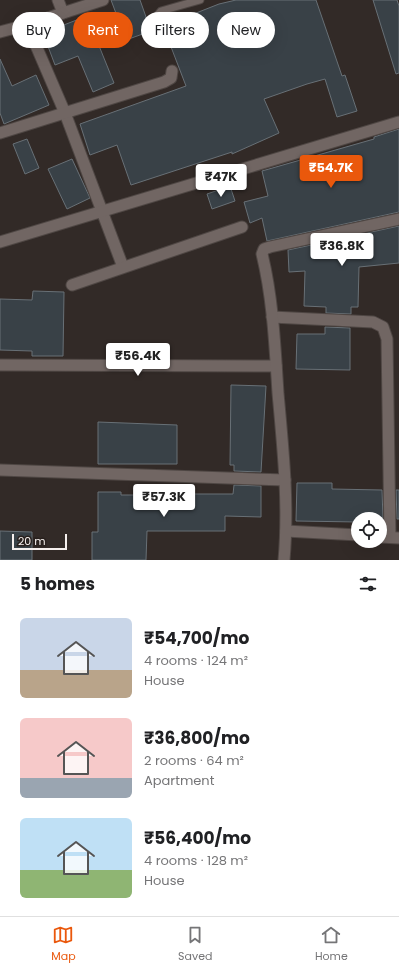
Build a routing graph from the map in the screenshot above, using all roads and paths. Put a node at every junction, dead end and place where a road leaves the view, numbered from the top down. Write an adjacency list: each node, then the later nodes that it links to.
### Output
1 (58, 0): 4 (street)
2 (103, 0): 5 (street)
3 (200, 0): 6 (lane)
4 (63, 12)
5 (65, 12)
6 (161, 12)
7 (12, 29): 8 (street)
8 (0, 32)
9 (37, 48): 11 (street)
10 (172, 71): 11 (street)
11 (65, 113): 13 (street); 14 (street)
12 (399, 122): 14 (street)
13 (0, 133)
14 (101, 211): 17 (street); 18 (street)
15 (399, 219): 20 (street)
16 (242, 227): 18 (street)
17 (0, 242)
18 (123, 267): 19 (street)
19 (72, 285)
20 (272, 317): 22 (street); 27 (street)
21 (0, 365): 22 (street)
22 (276, 366): 24 (street)
23 (0, 470): 24 (street)
24 (285, 480): 25 (street)
25 (286, 531): 26 (street); 28 (street)
26 (351, 535)
27 (390, 537)
28 (284, 560)

